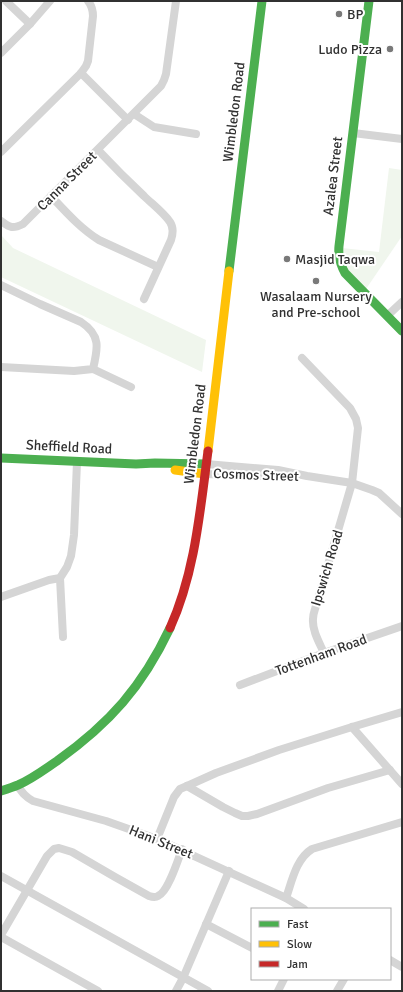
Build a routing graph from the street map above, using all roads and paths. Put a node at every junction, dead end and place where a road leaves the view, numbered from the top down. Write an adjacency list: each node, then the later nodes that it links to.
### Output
1 (6, 1): 7 (street)
2 (50, 1): 7 (street)
3 (88, 1): 9 (street)
4 (176, 1): 10 (street, Canna Street)
5 (262, 1): 31 (street, Wimbledon Road)
6 (369, 1): 11 (street, Azalea Street)
7 (30, 24): 8 (street)
8 (1, 53)
9 (81, 73): 10 (street); 15 (street)
10 (131, 116): 12 (street); 14 (street, Canna Street)
11 (353, 133): 13 (street); 22 (street, Azalea Street)
12 (196, 134)
13 (402, 139)
14 (98, 150): 16 (street, Canna Street); 18 (street)
15 (1, 152)
16 (51, 196): 17 (street, Canna Street); 18 (street)
17 (1, 221)
18 (158, 267): 20 (street)
19 (1, 285): 26 (street)
20 (144, 299)
21 (402, 302): 22 (street)
22 (387, 316): 23 (street, Azalea Street)
23 (402, 331)
24 (302, 358): 34 (street, Ipswich Road)
25 (1, 367): 26 (street)
26 (93, 369): 27 (street)
27 (131, 387)
28 (1, 458): 29 (street, Sheffield Road)
29 (77, 462): 30 (street, Sheffield Road); 36 (street)
30 (136, 464): 31 (street, Sheffield Road); 32 (street, Sheffield Road)
31 (206, 464): 32 (street, Wimbledon Road); 33 (street, Cosmos Street)
32 (205, 474): 33 (street, Cosmos Street); 46 (street, Wimbledon Road)
33 (307, 476): 34 (street, Cosmos Street)
34 (352, 483): 35 (street, Cosmos Street); 40 (street, Ipswich Road)
35 (402, 514)
36 (60, 578): 37 (street); 39 (street)
37 (1, 597)
38 (402, 626): 40 (street, Tottenham Road)
39 (63, 636)
40 (324, 653): 41 (street, Tottenham Road)
41 (240, 685)
42 (402, 712): 43 (street)
43 (352, 727): 44 (street); 47 (street)
44 (390, 770): 45 (street); 47 (street)
45 (402, 784)
46 (18, 785): 48 (street, Wimbledon Road); 50 (street, Hani Street)
47 (187, 786): 50 (street)
48 (1, 791)
49 (402, 822): 55 (street)
50 (156, 839): 51 (street, Hani Street)
51 (182, 850): 52 (street, Hani Street); 54 (street)
52 (229, 871): 55 (street, Hani Street); 57 (street)
53 (1, 876): 54 (street)
54 (27, 890): 58 (street); 62 (street)
55 (286, 898): 56 (street, Hani Street)
56 (302, 908)
57 (206, 924): 59 (street); 62 (street)
58 (1, 936): 65 (street)
59 (251, 947)
60 (391, 961): 61 (street)
61 (402, 967)
62 (183, 978): 66 (street); 67 (street)
63 (284, 980): 68 (street)
64 (343, 980): 69 (street)
65 (98, 991)
66 (176, 991)
67 (208, 991)
68 (278, 991)
69 (337, 991)

